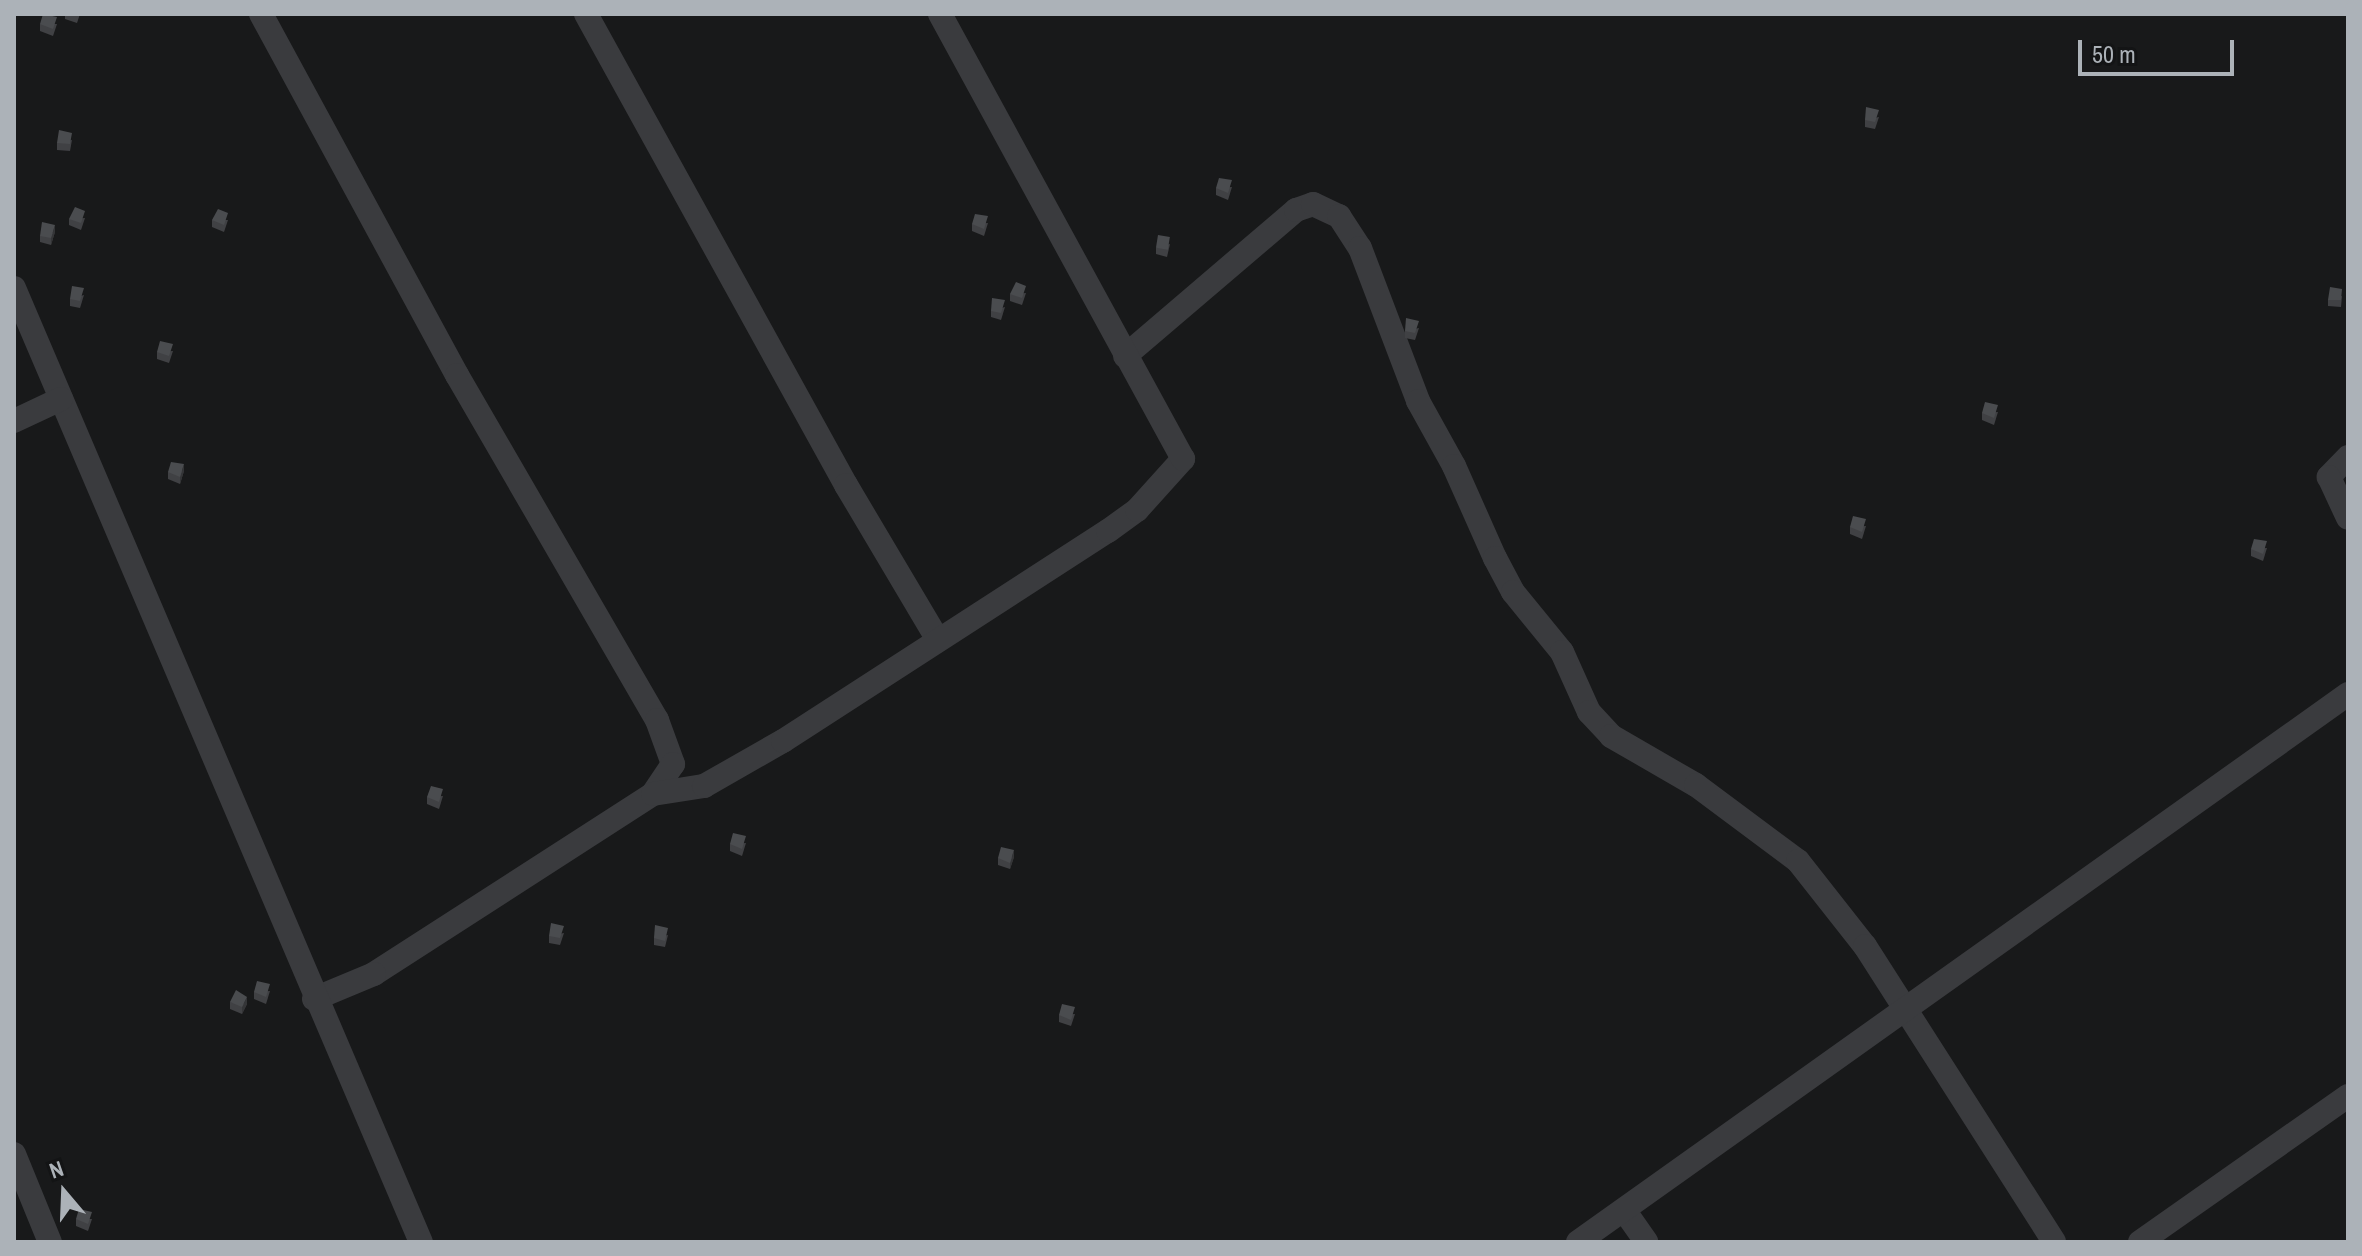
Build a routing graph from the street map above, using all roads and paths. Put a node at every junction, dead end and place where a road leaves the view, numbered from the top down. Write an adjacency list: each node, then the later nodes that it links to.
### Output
1 (261, 14): 12 (street)
2 (586, 14): 10 (street)
3 (940, 14): 5 (street)
4 (14, 288): 6 (street)
5 (1125, 356): 10 (street); 14 (street)
6 (61, 399): 7 (street); 13 (street)
7 (14, 421)
8 (2348, 457): 9 (street)
9 (2348, 518)
10 (937, 638): 12 (street)
11 (2348, 694): 14 (street)
12 (653, 794): 13 (street)
13 (314, 999): 19 (street)
14 (1904, 1010): 17 (street); 22 (street)
15 (2344, 1107): 23 (street)
16 (14, 1154): 18 (street)
17 (1624, 1210): 20 (street); 21 (street)
18 (50, 1242)
19 (421, 1242)
20 (1578, 1242)
21 (1646, 1242)
22 (2054, 1242)
23 (2140, 1242)

